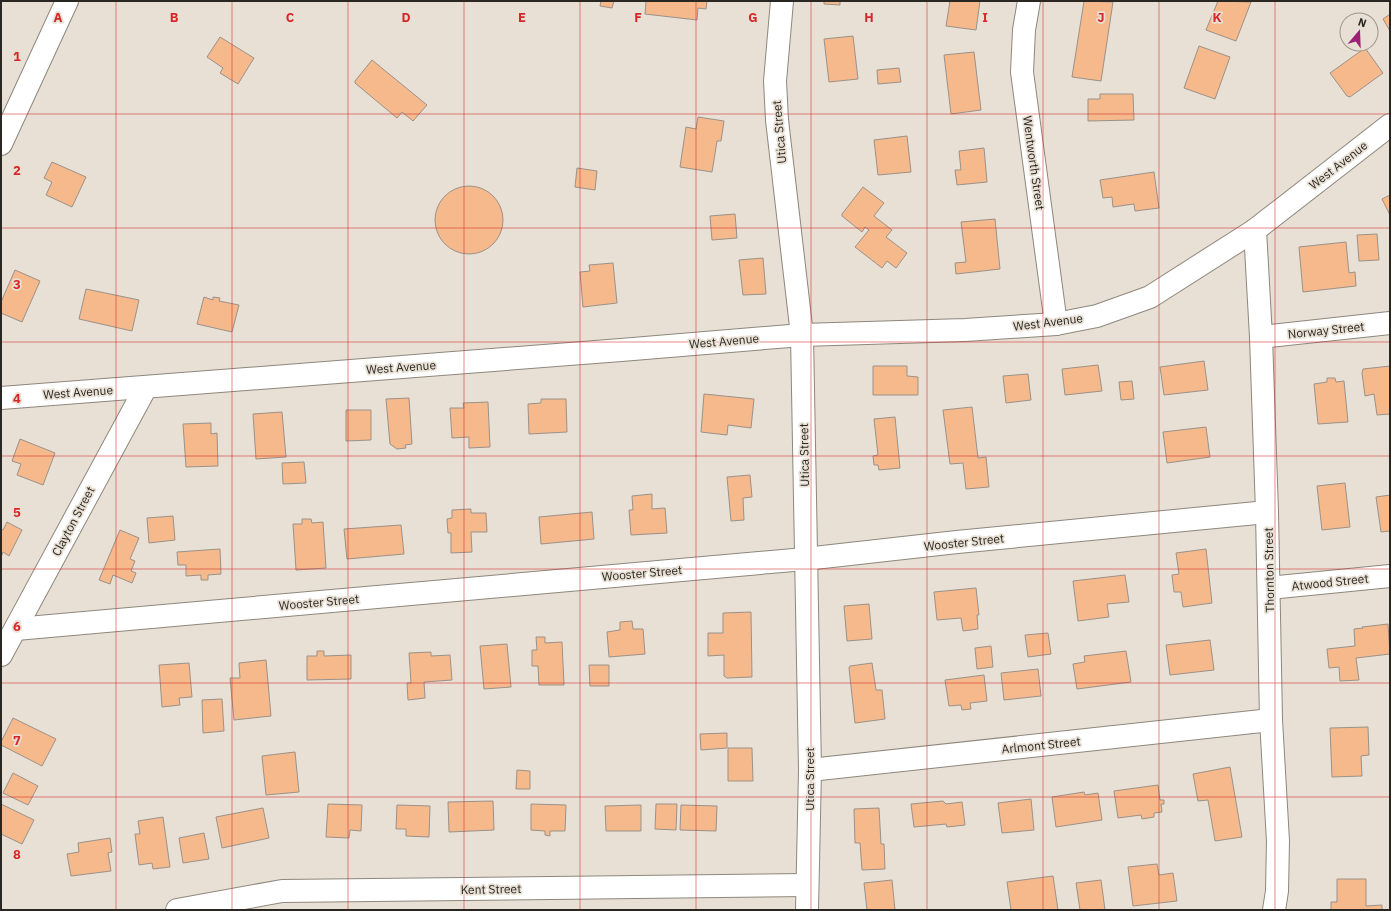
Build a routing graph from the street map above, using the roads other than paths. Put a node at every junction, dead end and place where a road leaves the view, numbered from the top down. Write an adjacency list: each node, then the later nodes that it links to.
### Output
1 (67, 1): 5 (street)
2 (782, 1): 9 (street, Utica Street)
3 (1029, 1): 8 (street, Wentworth Street)
4 (1390, 125): 6 (street, West Avenue)
5 (1, 144)
6 (1255, 230): 8 (street, West Avenue); 10 (street, Thornton Street)
7 (1390, 323): 10 (street, Norway Street)
8 (1056, 324): 9 (street, West Avenue)
9 (802, 335): 11 (street, West Avenue); 14 (street, Utica Street)
10 (1261, 337): 13 (street, Thornton Street)
11 (146, 387): 12 (street, West Avenue); 17 (street, Clayton Street)
12 (1, 398)
13 (1268, 512): 14 (street, Wooster Street); 16 (street, Thornton Street)
14 (805, 559): 17 (street, Wooster Street); 20 (street, Utica Street)
15 (1390, 576): 16 (street, Atwood Street)
16 (1269, 588): 19 (street, Thornton Street)
17 (16, 629): 18 (street, Clayton Street)
18 (1, 656)
19 (1272, 720): 20 (street, Arlmont Street); 24 (street, Thornton Street)
20 (810, 770): 21 (street, Utica Street)
21 (806, 885): 22 (street, Kent Street); 23 (street, Utica Street)
22 (177, 910)
23 (807, 910)
24 (1274, 910)

